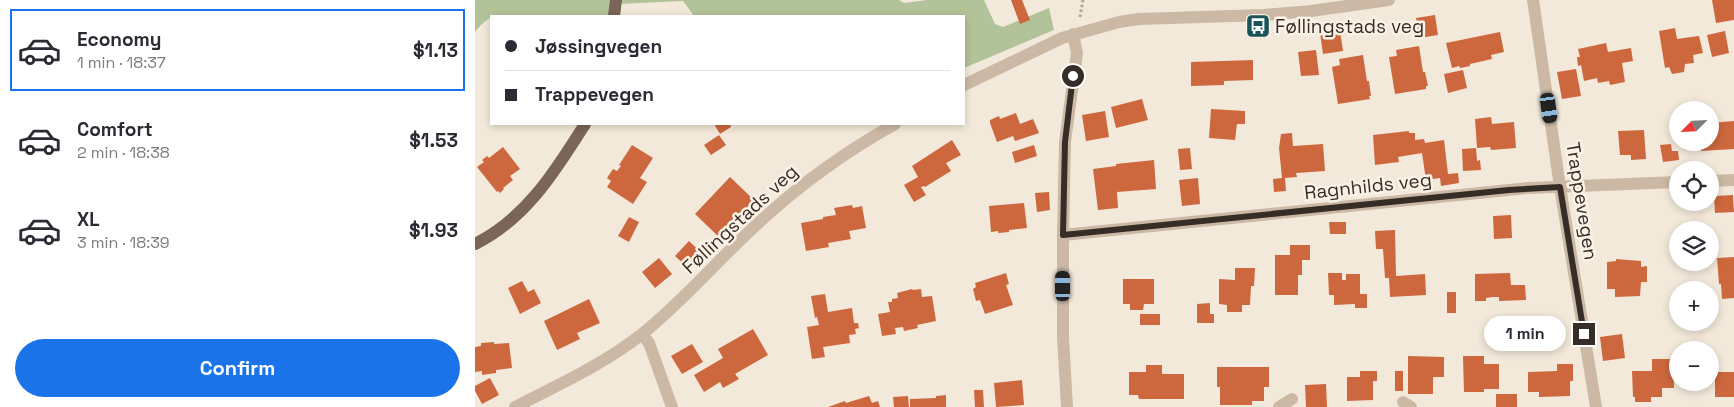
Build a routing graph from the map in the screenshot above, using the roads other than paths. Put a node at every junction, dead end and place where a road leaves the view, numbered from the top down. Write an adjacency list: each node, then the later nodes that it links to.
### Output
1 (616, 0): 4 (main road)
2 (1389, 0): 5 (street)
3 (1533, 0): 12 (street, Trappevegen)
4 (615, 15)
5 (1073, 34): 6 (street); 13 (street)
6 (965, 84)
7 (584, 125): 14 (main road)
8 (893, 125): 15 (street, Føllingstads veg)
9 (1734, 180): 10 (street)
10 (1719, 181)
11 (1669, 182): 12 (street, Ragnhilds veg)
12 (1560, 187): 13 (street, Ragnhilds veg); 21 (street, Trappevegen)
13 (1063, 235): 19 (street)
14 (475, 244)
15 (642, 334): 17 (street, Føllingstads veg); 18 (street)
16 (1292, 398): 20 (street)
17 (515, 407)
18 (672, 407)
19 (1067, 407)
20 (1279, 407)
21 (1596, 407)

